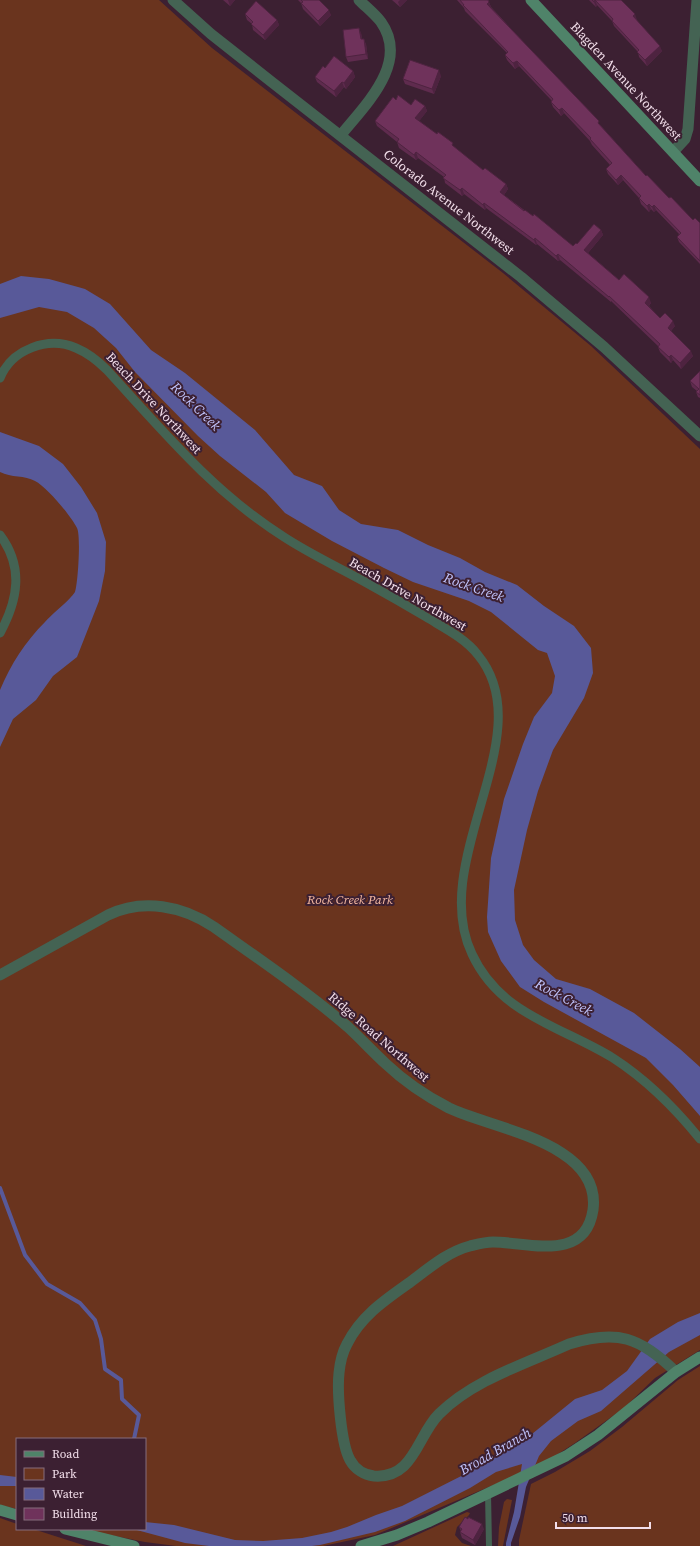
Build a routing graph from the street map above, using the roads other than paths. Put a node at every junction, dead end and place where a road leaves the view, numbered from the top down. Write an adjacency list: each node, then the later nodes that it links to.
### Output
1 (173, 0): 5 (street, Colorado Avenue Northwest)
2 (359, 0): 5 (street)
3 (531, 0): 6 (main road, Blagden Avenue Northwest)
4 (697, 0): 6 (street)
5 (341, 135): 9 (street, Colorado Avenue Northwest)
6 (673, 152): 7 (main road, Blagden Avenue Northwest)
7 (700, 181)
8 (0, 378): 13 (street, Beach Drive Northwest)
9 (700, 436)
10 (0, 536): 11 (street)
11 (0, 633)
12 (0, 975): 15 (street, Ridge Road Northwest)
13 (700, 1139)
14 (700, 1357): 15 (main road)
15 (676, 1372): 16 (main road)
16 (488, 1493): 21 (main road); 22 (lane)
17 (0, 1510): 18 (main road)
18 (16, 1515)
19 (69, 1530): 20 (main road)
20 (134, 1546)
21 (360, 1546)
22 (489, 1546)

